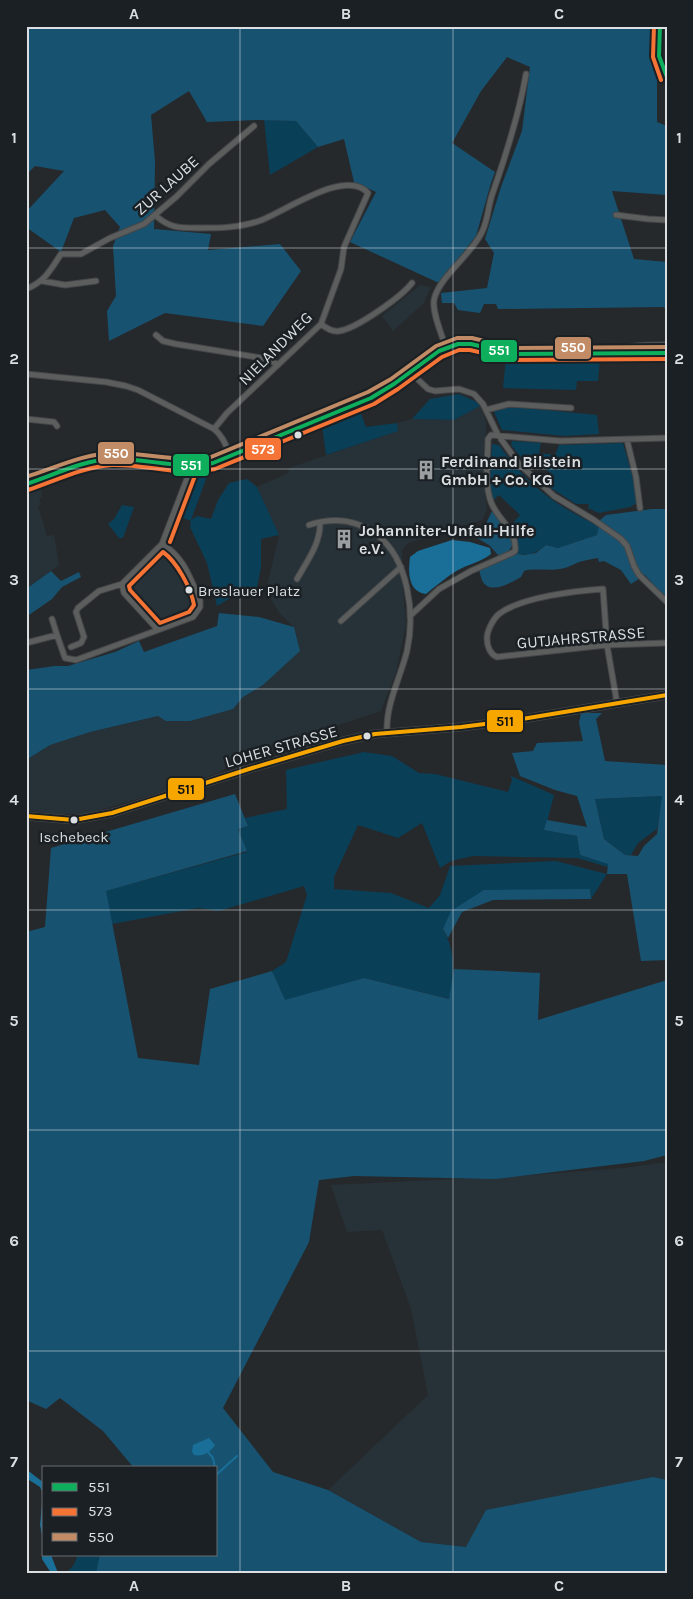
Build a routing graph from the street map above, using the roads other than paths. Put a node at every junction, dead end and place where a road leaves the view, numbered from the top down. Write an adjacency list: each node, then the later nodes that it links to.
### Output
1 (660, 26): 3 (street)
2 (526, 74): 15 (street)
3 (667, 78)
4 (254, 126): 6 (street, ZUR LAUBE)
5 (616, 215): 7 (street)
6 (155, 216): 8 (street, ZUR LAUBE); 12 (street, NIELANDWEG)
7 (667, 220)
8 (42, 281): 9 (street); 11 (street, ZUR LAUBE)
9 (96, 281)
10 (412, 284): 12 (street)
11 (26, 289)
12 (321, 324): 18 (street, NIELANDWEG)
13 (156, 335): 18 (street)
14 (667, 345): 17 (street)
15 (446, 348): 17 (street); 19 (street)
16 (667, 353): 17 (street)
17 (613, 354)
18 (278, 365): 25 (street, NIELANDWEG)
19 (410, 372): 22 (street); 29 (street)
20 (26, 374): 25 (street)
21 (571, 408): 22 (street)
22 (486, 410): 26 (street)
23 (26, 419): 24 (street)
24 (58, 426)
25 (214, 428): 29 (street)
26 (498, 435): 28 (street); 39 (street); 40 (street)
27 (667, 438): 28 (street)
28 (627, 440): 32 (street)
29 (230, 457): 30 (street)
30 (190, 466): 31 (street); 35 (street)
31 (26, 484)
32 (640, 508)
33 (320, 522): 34 (street); 36 (street); 37 (street)
34 (309, 525)
35 (162, 544): 38 (street); 43 (street)
36 (400, 567): 40 (street); 42 (street)
37 (297, 579)
38 (122, 584): 43 (street); 48 (street)
39 (667, 602)
40 (410, 616): 51 (street)
41 (52, 619): 44 (street)
42 (341, 621)
43 (158, 630): 44 (street)
44 (57, 635): 45 (street)
45 (26, 643)
46 (666, 643): 47 (street, GUTJAHRSTRASSE)
47 (607, 645): 47 (street, GUTJAHRSTRASSE); 50 (street)
48 (71, 647)
49 (667, 695): 50 (street, LOHER STRASSE)
50 (617, 703): 51 (street, LOHER STRASSE)
51 (387, 732): 52 (street, LOHER STRASSE)
52 (26, 816)

